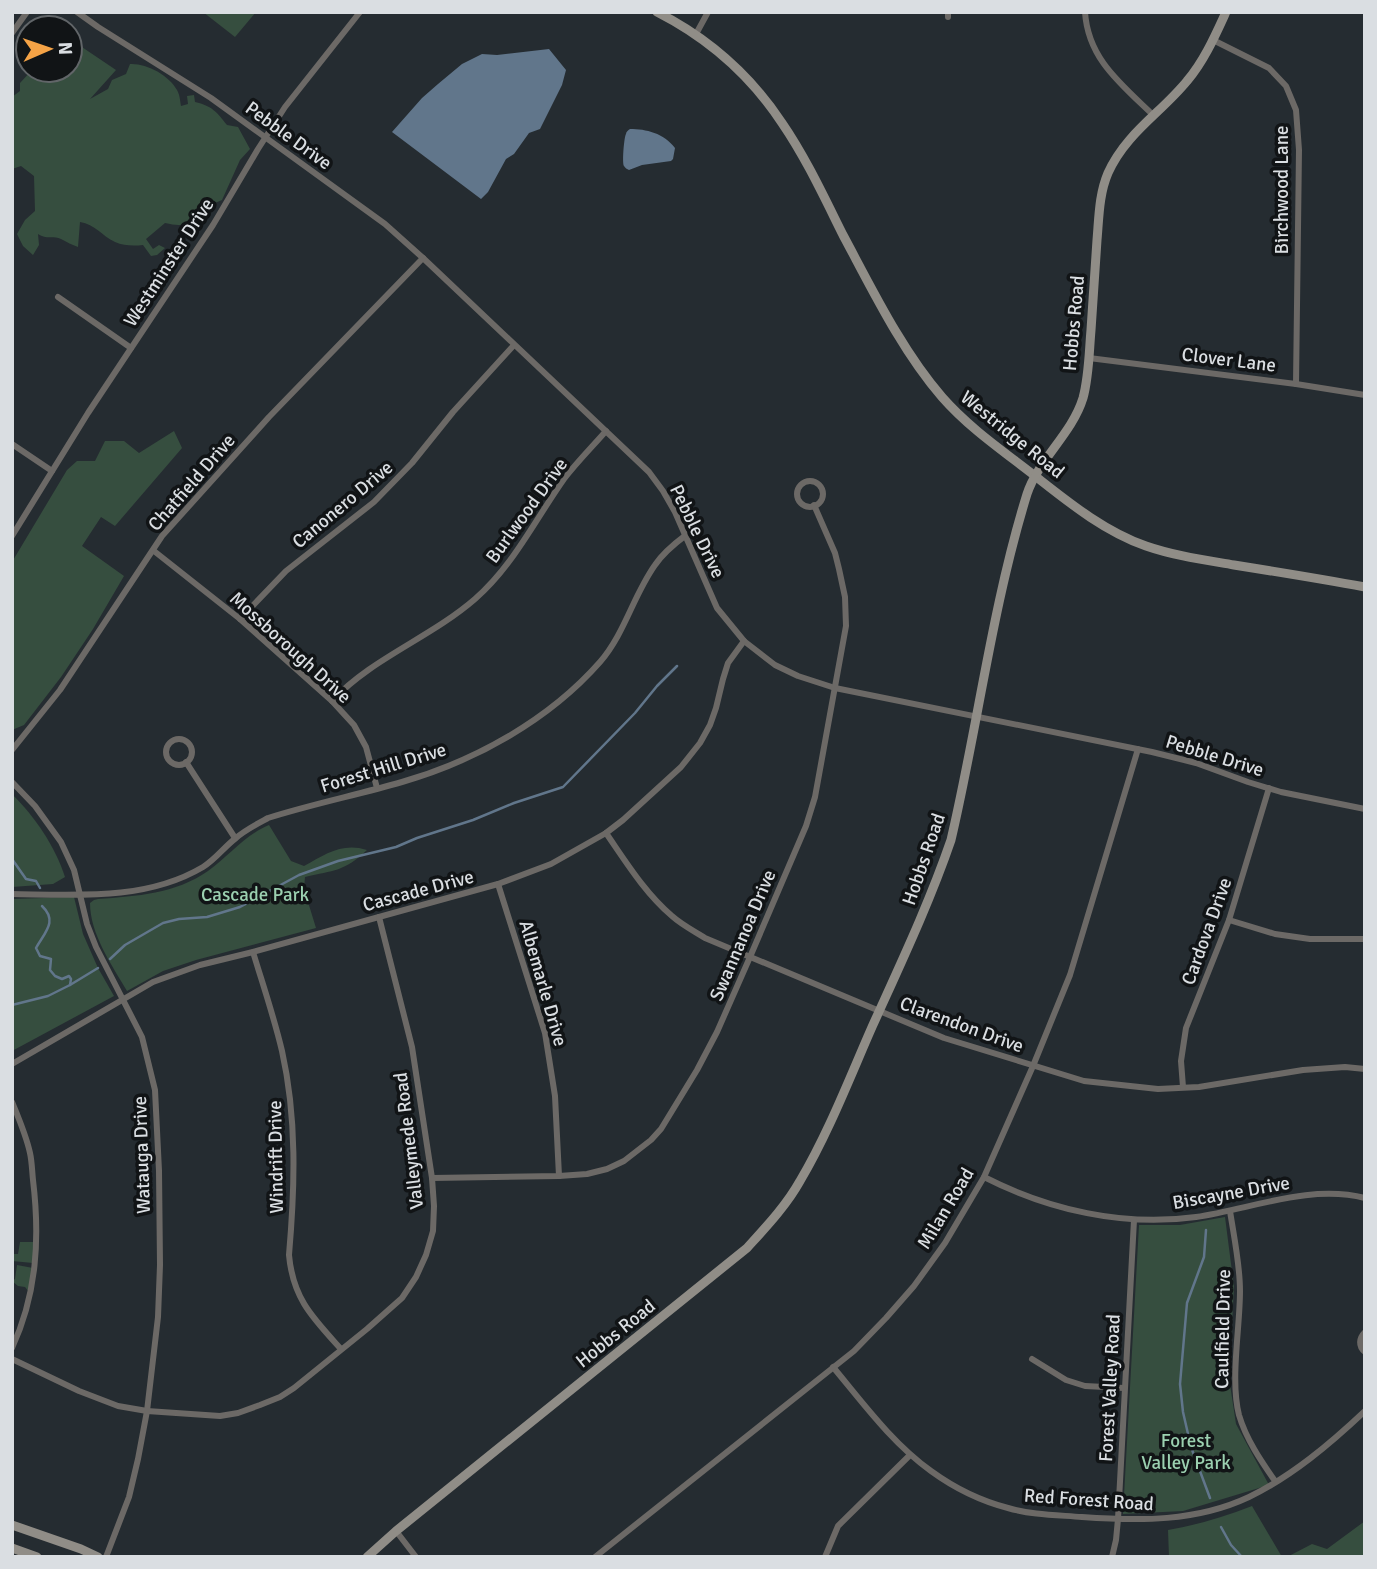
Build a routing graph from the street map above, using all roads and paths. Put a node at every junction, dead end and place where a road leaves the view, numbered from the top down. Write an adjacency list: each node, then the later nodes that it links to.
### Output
1 (27, 12): 8 (street)
2 (77, 12): 12 (street, Pebble Drive)
3 (360, 12): 12 (street, Westminster Drive)
4 (657, 12): 9 (street, Westridge Road)
5 (708, 12): 9 (street)
6 (1085, 12): 11 (street)
7 (1226, 12): 10 (street, Hobbs Road)
8 (12, 33)
9 (696, 34): 23 (street, Westridge Road)
10 (1213, 40): 11 (street, Hobbs Road); 18 (street, Birchwood Lane)
11 (1153, 115): 17 (street, Hobbs Road)
12 (266, 138): 13 (street, Pebble Drive); 16 (street, Westminster Drive)
13 (423, 258): 15 (street, Pebble Drive); 27 (street, Chatfield Drive)
14 (58, 298): 16 (street)
15 (514, 345): 20 (street, Pebble Drive); 29 (street, Canonero Drive)
16 (131, 348): 22 (street, Westminster Drive)
17 (1089, 358): 18 (street, Clover Lane); 23 (street, Hobbs Road)
18 (1296, 384): 19 (street, Clover Lane)
19 (1365, 395)
20 (606, 431): 26 (street, Pebble Drive); 32 (street, Burlwood Drive)
21 (12, 444): 22 (street)
22 (52, 471): 25 (street, Westminster Drive)
23 (1036, 477): 28 (street, Westridge Road); 33 (street, Hobbs Road)
24 (814, 505): 24 (street, Swannanoa Drive); 31 (street, Swannanoa Drive)
25 (12, 536)
26 (686, 536): 30 (street, Pebble Drive); 38 (street, Forest Hill Drive)
27 (153, 551): 29 (street, Mossborough Drive); 35 (street, Chatfield Drive)
28 (1365, 587)
29 (240, 618): 32 (street, Mossborough Drive)
30 (744, 641): 31 (street, Pebble Drive); 41 (street, Cascade Drive)
31 (835, 688): 33 (street, Pebble Drive); 50 (street, Swannanoa Drive)
32 (332, 702): 38 (street, Mossborough Drive)
33 (977, 717): 34 (street, Pebble Drive); 52 (street, Hobbs Road)
34 (1138, 749): 39 (street, Pebble Drive); 54 (street, Milan Road)
35 (12, 750)
36 (186, 762): 36 (street); 42 (street)
37 (12, 782): 45 (street, Watauga Drive)
38 (377, 788): 42 (street, Forest Hill Drive)
39 (1269, 788): 40 (street, Pebble Drive); 47 (street, Cardova Drive)
40 (1365, 809)
41 (606, 832): 43 (street, Cascade Drive); 50 (street, Clarendon Drive)
42 (235, 838): 45 (street, Forest Hill Drive)
43 (498, 884): 46 (street, Cascade Drive); 58 (street, Albemarle Drive)
44 (12, 894): 45 (street, Forest Hill Drive)
45 (79, 895): 51 (street, Watauga Drive)
46 (380, 917): 49 (street, Cascade Drive); 60 (street, Valleymede Road)
47 (1229, 920): 48 (street); 56 (street, Cardova Drive)
48 (1365, 939)
49 (253, 952): 51 (street, Cascade Drive); 66 (street, Windrift Drive)
50 (751, 957): 52 (street, Clarendon Drive); 58 (street, Swannanoa Drive)
51 (123, 999): 53 (street, Cascade Drive); 72 (street, Watauga Drive)
52 (880, 1011): 54 (street, Clarendon Drive); 78 (street, Hobbs Road)
53 (12, 1063)
54 (1033, 1066): 56 (street, Clarendon Drive); 59 (street, Milan Road)
55 (1365, 1069): 56 (street, Clarendon Drive)
56 (1183, 1087)
57 (12, 1102): 65 (street)
58 (559, 1176): 60 (street, Swannanoa Drive)
59 (984, 1177): 63 (street, Biscayne Drive); 70 (street, Milan Road)
60 (432, 1178): 66 (street, Valleymede Road)
61 (1365, 1198): 62 (street, Biscayne Drive)
62 (1230, 1211): 63 (street, Biscayne Drive); 75 (street, Caulfield Drive)
63 (1135, 1220): 71 (street, Forest Valley Road)
64 (1365, 1332): 67 (street)
65 (12, 1348)
66 (341, 1349): 72 (street, Valleymede Road)
67 (1365, 1352)
68 (12, 1359): 72 (street, Valleymede Road)
69 (1032, 1359): 71 (street)
70 (833, 1367): 74 (street, Red Forest Road); 85 (street, Milan Road)
71 (1124, 1388): 76 (street, Forest Valley Road)
72 (148, 1411): 82 (street, Watauga Drive)
73 (1365, 1412): 75 (street, Red Forest Road)
74 (910, 1455): 76 (street, Red Forest Road); 86 (street)
75 (1275, 1481): 76 (street, Red Forest Road)
76 (1118, 1519): 87 (street, Forest Valley Road)
77 (12, 1525): 81 (street)
78 (396, 1531): 83 (street, Hobbs Road); 84 (street)
79 (12, 1548): 80 (street)
80 (37, 1557)
81 (98, 1557)
82 (106, 1557)
83 (367, 1557)
84 (416, 1557)
85 (595, 1557)
86 (825, 1557)
87 (1112, 1557)

